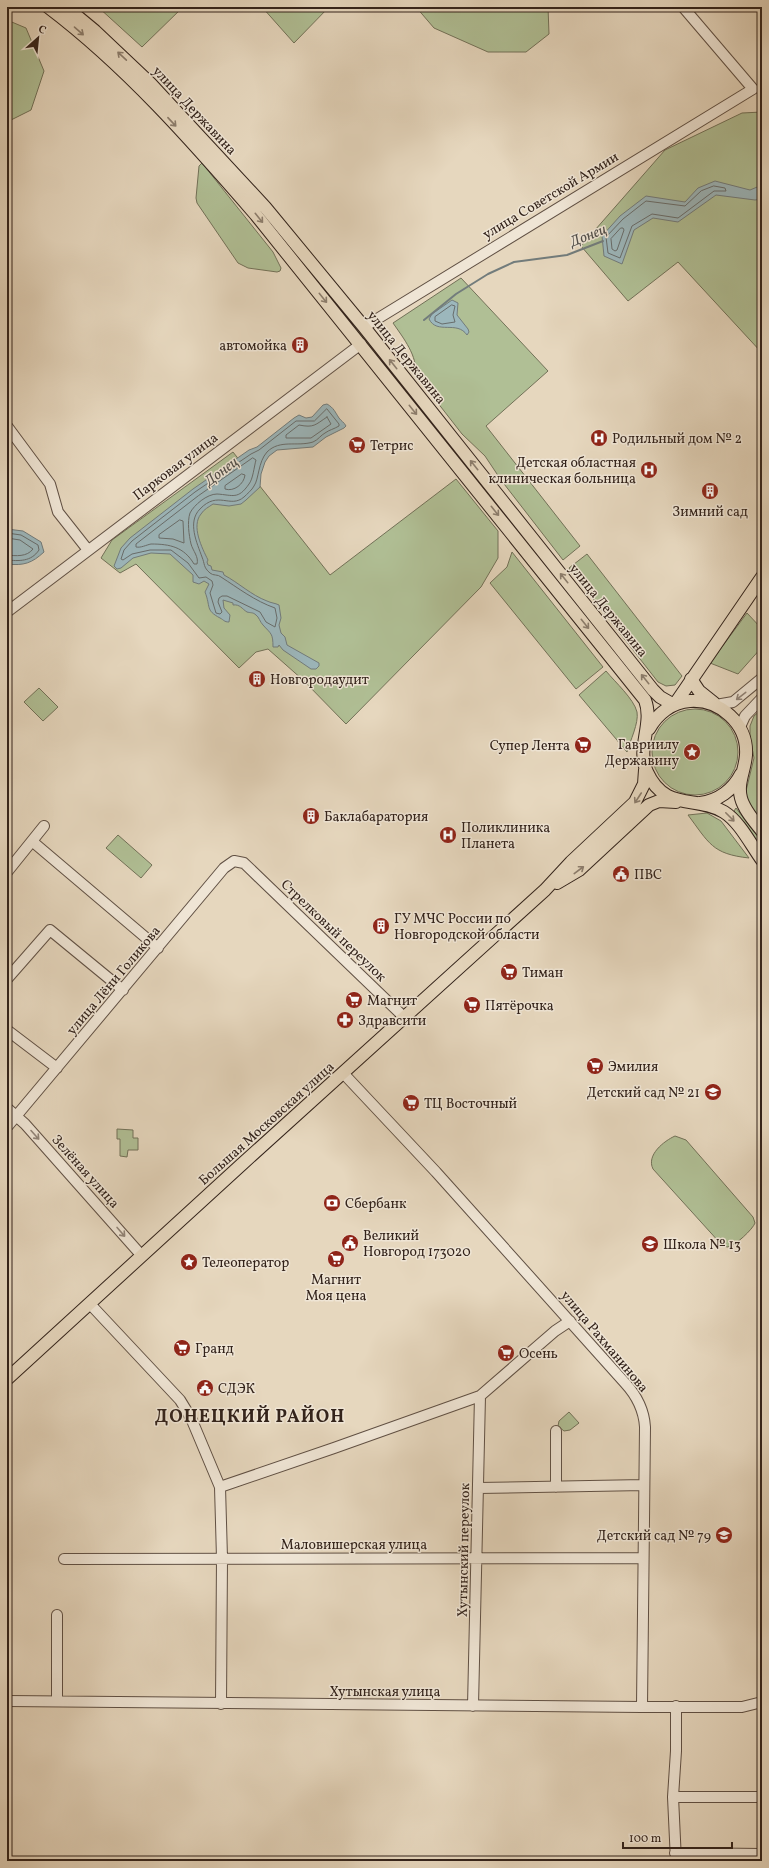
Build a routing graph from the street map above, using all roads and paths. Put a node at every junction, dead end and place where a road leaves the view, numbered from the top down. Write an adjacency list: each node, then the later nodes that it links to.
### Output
1 (48, 7): 5 (main road, улица Державина, one-way to 5)
2 (66, 7): 4 (main road, улица Державина, one-way to 2)
3 (683, 7): 6 (street, улица Советской Армии)
4 (308, 259): 5 (street); 6 (main road, улица Державина)
5 (299, 267): 7 (main road, улица Державина, one-way to 7)
6 (364, 327): 15 (main road, улица Державина, one-way to 6)
7 (361, 344): 9 (street, Парковая улица); 18 (main road, улица Державина, one-way to 18)
8 (7, 426): 9 (street)
9 (88, 550): 11 (street, Парковая улица)
10 (762, 577): 13 (main road)
11 (7, 612)
12 (762, 678): 16 (street, one-way to 16)
13 (691, 679): 15 (main road); 16 (main road)
14 (762, 698): 17 (street)
15 (675, 704): 16 (main road, улица Державина); 18 (main road, улица Державина)
16 (716, 705): 17 (main road, улица Державина)
17 (740, 727): 20 (main road, улица Державина)
18 (644, 742): 19 (main road, улица Державина)
19 (644, 761): 21 (main road, улица Державина); 28 (main road, Большая Московская улица, one-way to 28)
20 (742, 772): 21 (main road, улица Державина); 23 (main road, улица Державина)
21 (690, 803): 25 (main road, улица Державина, one-way to 25); 28 (main road, Большая Московская улица, one-way to 21)
22 (44, 826): 24 (street)
23 (762, 831)
24 (33, 842): 27 (street); 29 (street)
25 (762, 860)
26 (244, 863): 29 (street, улица Лёни Голикова); 32 (street, Стрелковый переулок)
27 (7, 872)
28 (546, 890): 32 (main road, Большая Московская улица)
29 (158, 948): 31 (street, улица Лёни Голикова)
30 (7, 979): 31 (street)
31 (123, 990): 34 (street, улица Лёни Голикова)
32 (404, 1017): 35 (main road, Большая Московская улица)
33 (7, 1030): 34 (street)
34 (56, 1068): 37 (street, улица Лёни Голикова)
35 (343, 1073): 39 (main road, Большая Московская улица); 41 (street, улица Рахманинова)
36 (7, 1108): 37 (street, Зелёная улица)
37 (16, 1116): 38 (street, улица Лёни Голикова); 39 (street, Зелёная улица, one-way to 39)
38 (7, 1127)
39 (142, 1256): 40 (main road, Большая Московская улица)
40 (90, 1304): 42 (main road, Большая Московская улица); 46 (street)
41 (570, 1321): 43 (street); 45 (street, улица Рахманинова)
42 (7, 1379)
43 (480, 1396): 46 (street); 48 (street, Хутынский переулок)
44 (556, 1431): 47 (street)
45 (644, 1485): 47 (street); 51 (street, улица Рахманинова)
46 (220, 1486): 49 (street)
47 (556, 1487): 48 (street)
48 (478, 1488): 50 (street, Хутынский переулок)
49 (222, 1558): 50 (street, Маловишерская улица); 52 (street, Маловишерская улица); 57 (street)
50 (476, 1558): 51 (street, Маловишерская улица); 58 (street, Хутынский переулок)
51 (643, 1558): 60 (street, улица Рахманинова)
52 (64, 1559)
53 (57, 1615): 55 (street)
54 (7, 1701): 55 (street, Хутынская улица)
55 (57, 1701): 57 (street, Хутынская улица)
56 (762, 1702): 59 (street, Хутынская улица)
57 (221, 1704): 58 (street, Хутынская улица)
58 (473, 1706): 60 (street, Хутынская улица)
59 (676, 1706): 60 (street, Хутынская улица); 61 (street)
60 (642, 1707)
61 (673, 1797): 62 (street); 64 (street)
62 (762, 1797)
63 (762, 1854): 64 (street)
64 (675, 1857)

